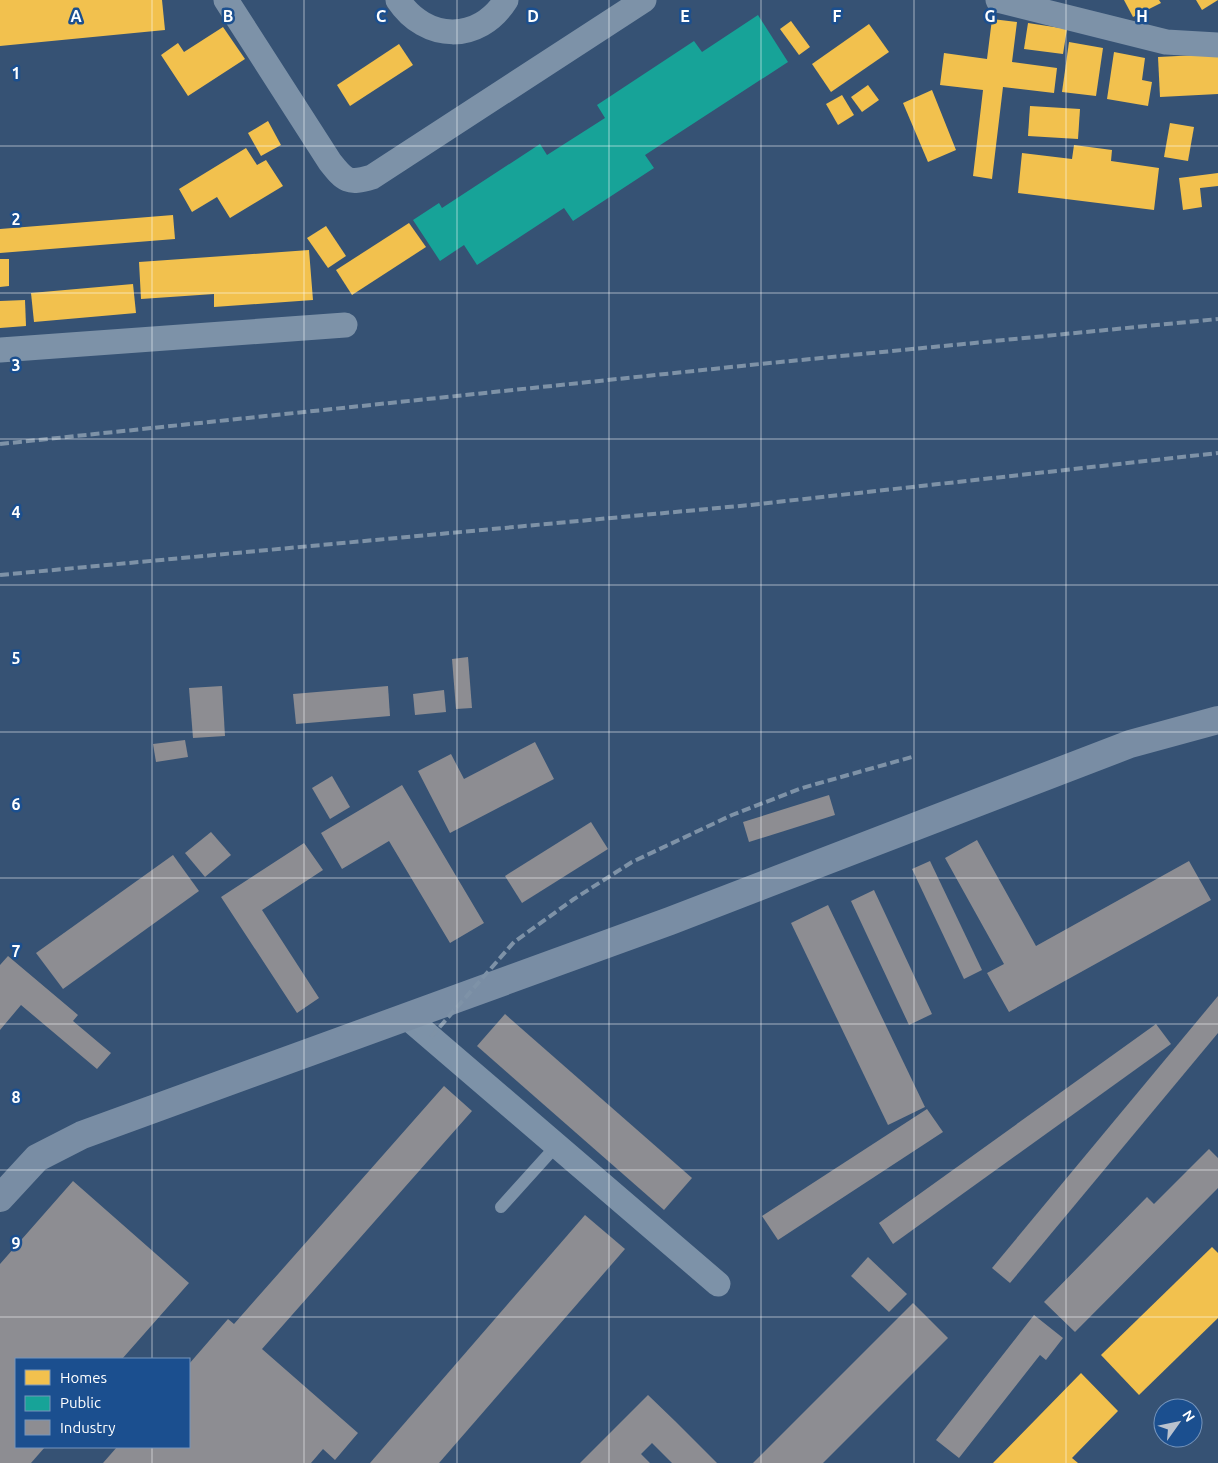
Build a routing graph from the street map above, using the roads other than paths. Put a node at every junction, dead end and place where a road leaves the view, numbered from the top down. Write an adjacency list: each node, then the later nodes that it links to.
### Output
1 (226, 0): 4 (street)
2 (398, 0): 3 (street)
3 (506, 0)
4 (644, 0)
5 (998, 0): 6 (street)
6 (1218, 45)
7 (344, 324): 8 (street)
8 (0, 350)
9 (1218, 720): 10 (street)
10 (408, 1018): 11 (street); 12 (street)
11 (557, 1145): 13 (lane); 14 (street)
12 (0, 1198)
13 (500, 1207)
14 (718, 1284)

